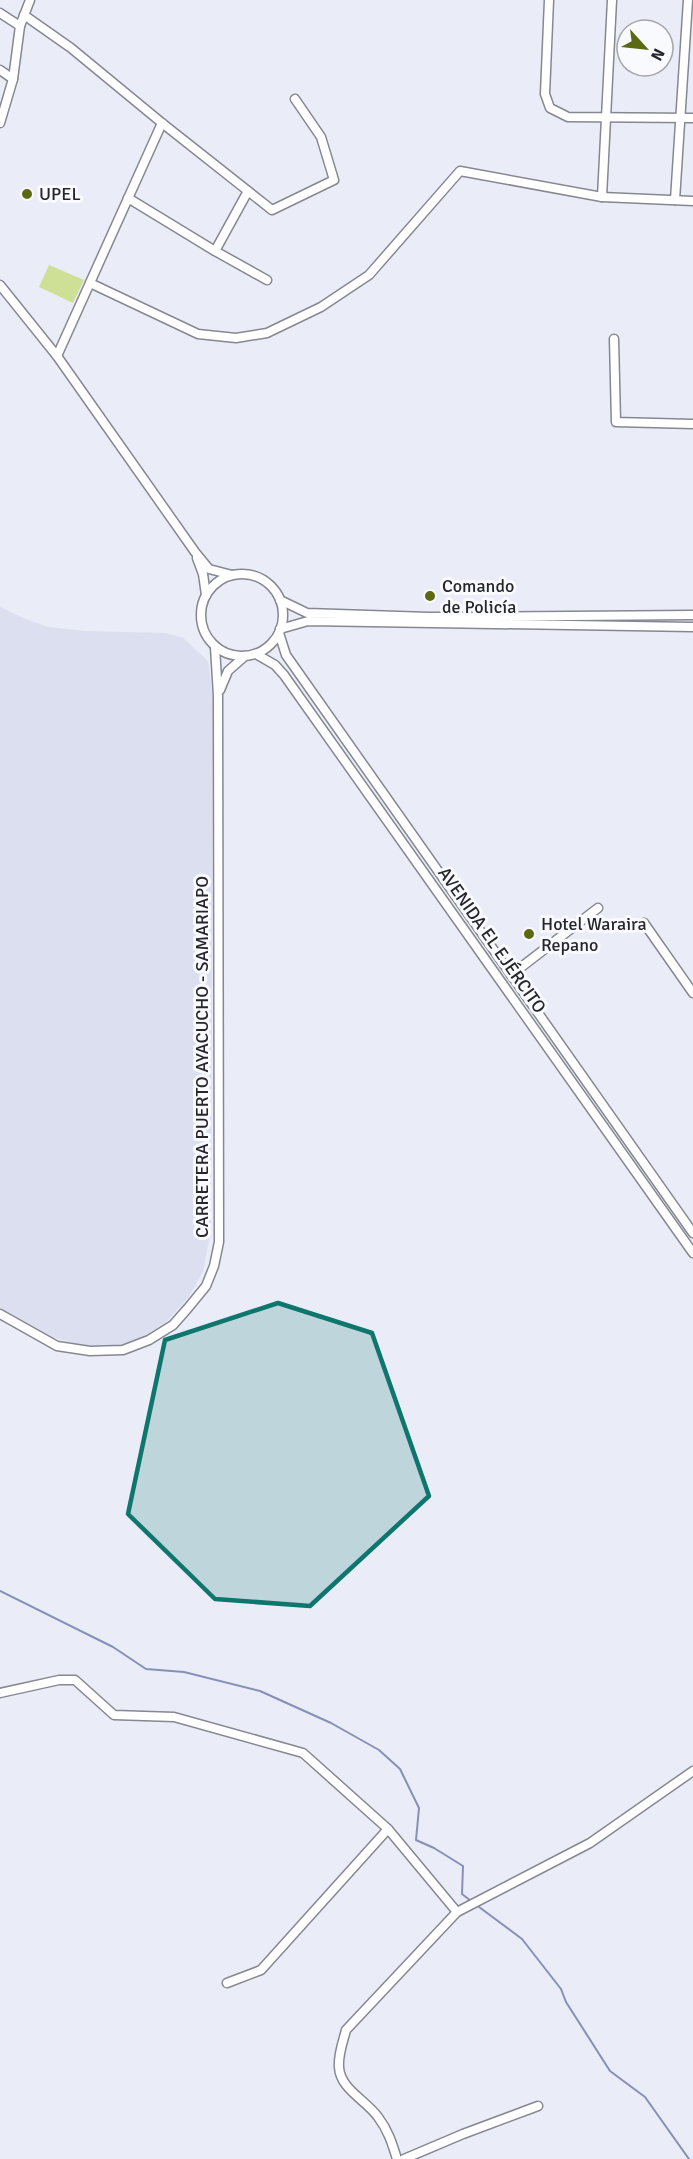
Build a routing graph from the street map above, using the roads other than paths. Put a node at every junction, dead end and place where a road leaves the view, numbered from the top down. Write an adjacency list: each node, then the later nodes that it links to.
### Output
1 (30, 0): 6 (street)
2 (549, 0): 12 (street)
3 (612, 0): 12 (street)
4 (688, 0): 8 (street)
5 (0, 13): 7 (street)
6 (24, 15): 7 (street); 16 (street)
7 (20, 26): 10 (street)
8 (689, 26): 13 (street)
9 (0, 70): 10 (street)
10 (13, 79): 15 (street)
11 (296, 99): 17 (street)
12 (606, 117): 13 (street); 18 (street)
13 (680, 118): 14 (street); 20 (street)
14 (693, 118)
15 (0, 123)
16 (162, 123): 17 (street); 19 (street)
17 (248, 191): 22 (street)
18 (602, 197): 20 (street); 24 (street)
19 (128, 198): 22 (street); 24 (street)
20 (675, 200): 21 (street)
21 (693, 201)
22 (215, 251): 23 (street)
23 (267, 280)
24 (90, 283): 27 (street)
25 (0, 285): 27 (street)
26 (614, 339): 28 (street)
27 (57, 356): 29 (street)
28 (693, 424)
29 (195, 552): 30 (street); 31 (street)
30 (232, 575): 31 (street); 32 (street)
31 (207, 595): 36 (street)
32 (280, 600): 33 (street); 35 (street)
33 (693, 615)
34 (693, 627): 35 (street)
35 (280, 631): 37 (street); 42 (street, AVENIDA EL EJÉRCITO)
36 (215, 647): 38 (street); 39 (street, CARRETERA PUERTO AYACUCHO - SAMARIAPO)
37 (256, 654): 38 (street); 45 (street, AVENIDA EL EJÉRCITO)
38 (245, 656): 39 (street, CARRETERA PUERTO AYACUCHO - SAMARIAPO)
39 (218, 696): 46 (street, CARRETERA PUERTO AYACUCHO - SAMARIAPO)
40 (598, 908): 42 (street)
41 (644, 923): 43 (street)
42 (511, 975): 44 (street, AVENIDA EL EJÉRCITO)
43 (693, 993)
44 (692, 1231)
45 (693, 1253)
46 (0, 1314)
47 (0, 1693): 49 (street)
48 (693, 1771): 50 (street)
49 (388, 1830): 50 (street); 51 (street)
50 (457, 1911): 53 (street)
51 (227, 1983)
52 (538, 2106): 54 (street)
53 (397, 2159)
54 (404, 2159)

